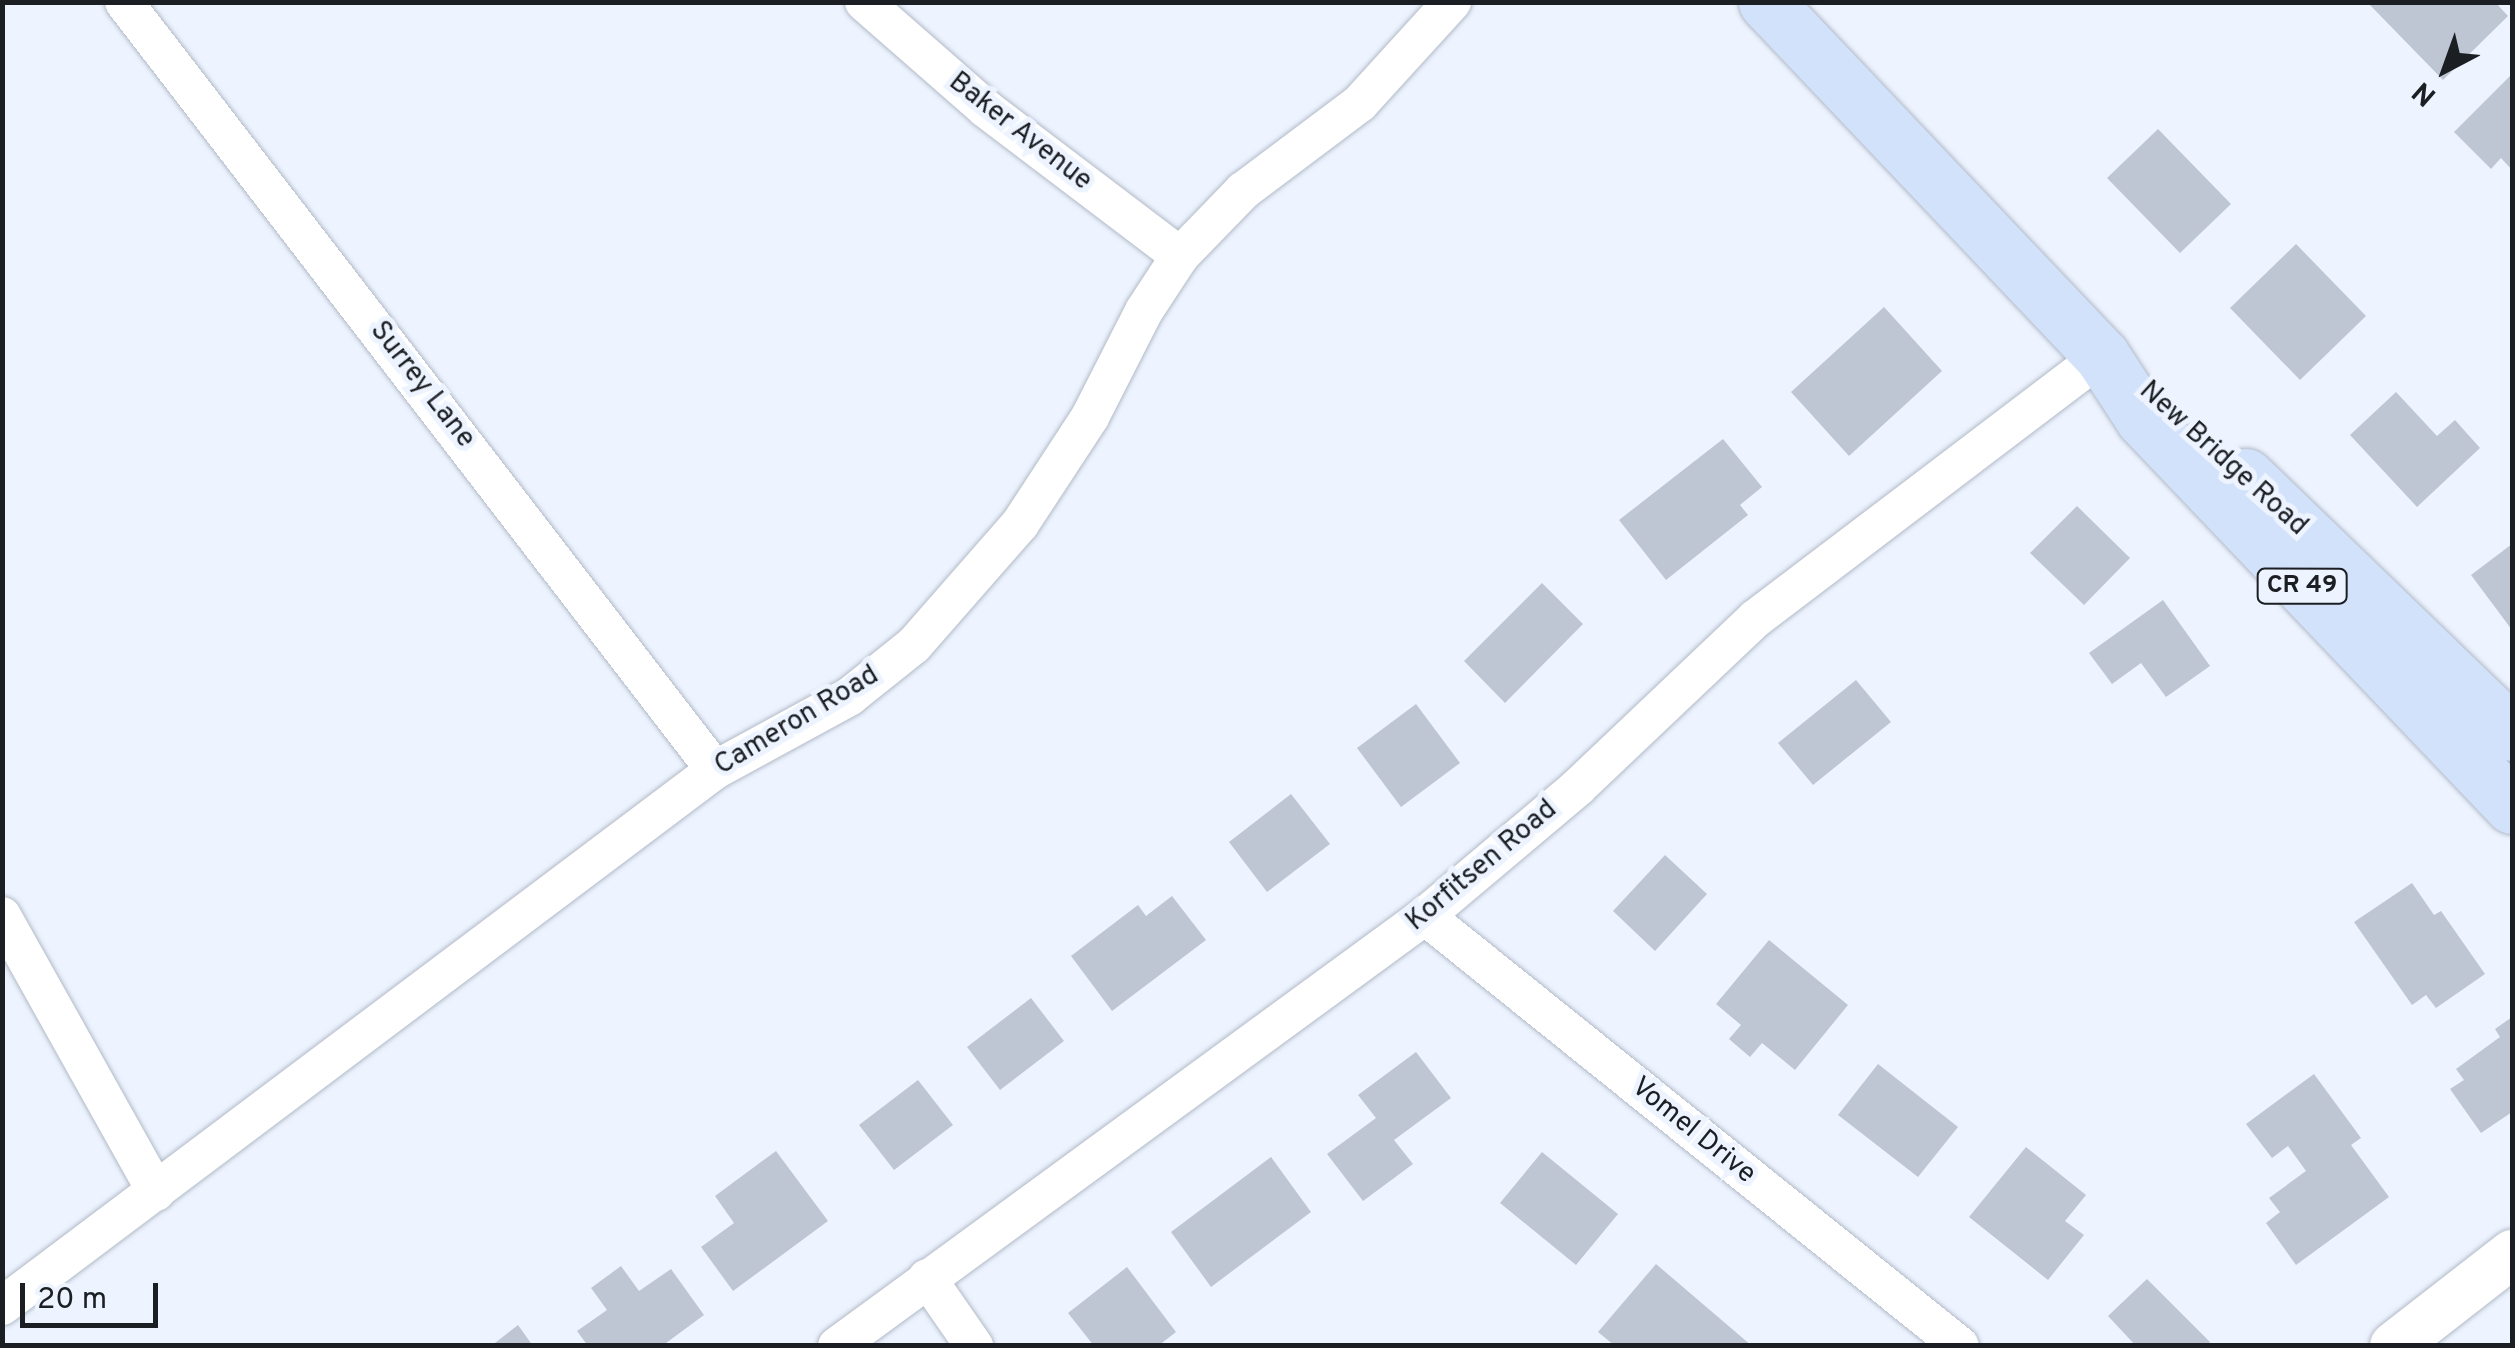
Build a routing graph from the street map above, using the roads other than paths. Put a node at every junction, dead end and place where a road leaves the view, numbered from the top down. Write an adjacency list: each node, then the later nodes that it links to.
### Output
1 (124, 2): 8 (street, Surrey Lane)
2 (864, 2): 5 (street, Baker Avenue)
3 (1452, 2): 5 (street, Cameron Road)
4 (1766, 2): 6 (main road, New Bridge Road / CR 49)
5 (1180, 256): 8 (street, Cameron Road)
6 (2102, 356): 7 (main road, New Bridge Road / CR 49); 9 (main road, New Bridge Road / CR 49); 11 (street, Korfitsen Road)
7 (2512, 733)
8 (715, 770): 12 (street, Cameron Road)
9 (2512, 806)
10 (2, 916): 12 (street)
11 (1425, 916): 14 (street, Korfitsen Road); 18 (street, Vomel Drive)
12 (156, 1192): 15 (street, Cameron Road)
13 (2512, 1254): 19 (street)
14 (927, 1278): 16 (street, Korfitsen Road); 17 (street)
15 (2, 1306)
16 (837, 1346)
17 (974, 1346)
18 (1960, 1346)
19 (2394, 1346)

